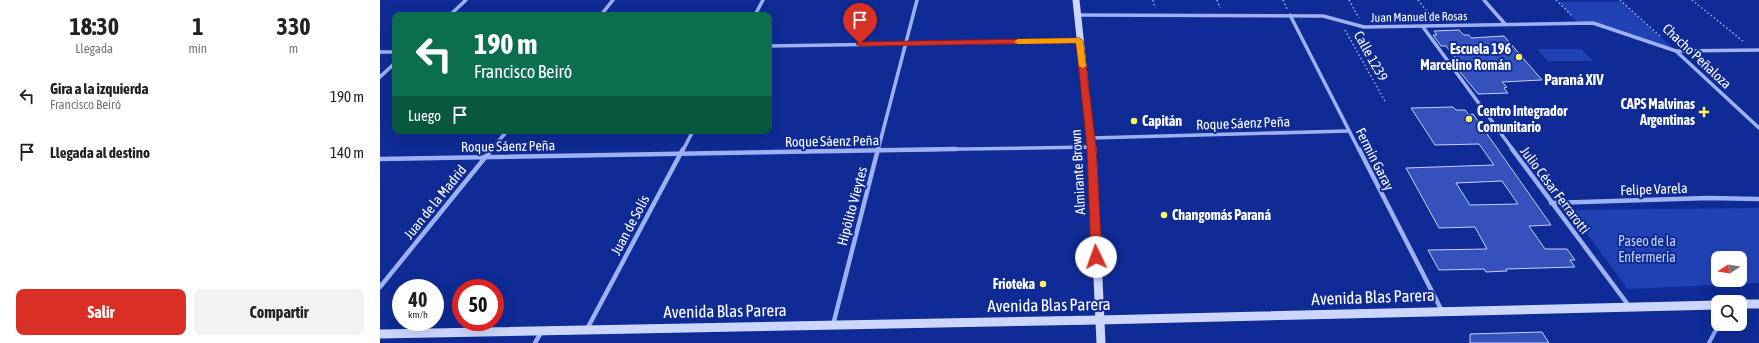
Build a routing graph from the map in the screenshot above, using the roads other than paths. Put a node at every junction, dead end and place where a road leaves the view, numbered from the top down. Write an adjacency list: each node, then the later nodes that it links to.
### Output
1 (466, 0): 7 (street)
2 (614, 0): 8 (street)
3 (763, 0): 9 (street)
4 (917, 0): 15 (street, Hipólito Vieytes)
5 (1076, 0): 10 (main road, Almirante Brown)
6 (1484, 0): 12 (street)
7 (453, 12)
8 (604, 12)
9 (757, 12)
10 (1077, 15): 11 (street, Juan Manuel de Rosas); 14 (main road, Almirante Brown)
11 (1290, 16): 13 (street, Juan Manuel de Rosas); 24 (street, Fermín Garay)
12 (1505, 24): 13 (street, Juan Manuel de Rosas); 18 (street, Juan Manuel de Rosas)
13 (1423, 26): 34 (street, Julio César Ferrarotti)
14 (1080, 41): 15 (street); 27 (main road, Almirante Brown)
15 (906, 43): 16 (street); 29 (street, Hipólito Vieytes)
16 (772, 46)
17 (1759, 50): 18 (street, Juan Manuel de Rosas)
18 (1676, 51): 23 (street, Chacho Peñaloza)
19 (380, 52): 20 (street)
20 (392, 52)
21 (392, 66): 22 (street)
22 (380, 77)
23 (1759, 128)
24 (1348, 131): 27 (street, Roque Sáenz Peña); 40 (street, Fermín Garay)
25 (504, 134): 31 (street, Juan de la Madrid)
26 (691, 134): 30 (street, Juan de Solís)
27 (1091, 138): 28 (main road, Almirante Brown)
28 (1092, 147): 29 (street, Roque Sáenz Peña); 41 (main road, Almirante Brown)
29 (878, 151): 30 (street, Roque Sáenz Peña); 42 (street, Hipólito Vieytes)
30 (681, 154): 31 (street, Roque Sáenz Peña); 43 (street, Juan de Solís)
31 (485, 157): 32 (street, Roque Sáenz Peña); 35 (street, Juan de la Madrid)
32 (380, 159)
33 (1759, 199): 34 (street, Felipe Varela)
34 (1551, 203): 39 (street, Julio César Ferrarotti)
35 (380, 286)
36 (1747, 304): 37 (main road)
37 (1759, 304)
38 (1711, 305): 39 (main road, Avenida Blas Parera)
39 (1630, 307): 40 (main road, Avenida Blas Parera)
40 (1442, 311): 41 (main road, Avenida Blas Parera)
41 (1099, 320): 42 (main road, Avenida Blas Parera); 47 (main road, Almirante Brown)
42 (832, 326): 43 (main road, Avenida Blas Parera)
43 (587, 330): 44 (main road, Avenida Blas Parera)
44 (542, 331): 45 (main road, Avenida Blas Parera); 46 (street)
45 (380, 334)
46 (535, 343)
47 (1101, 343)

